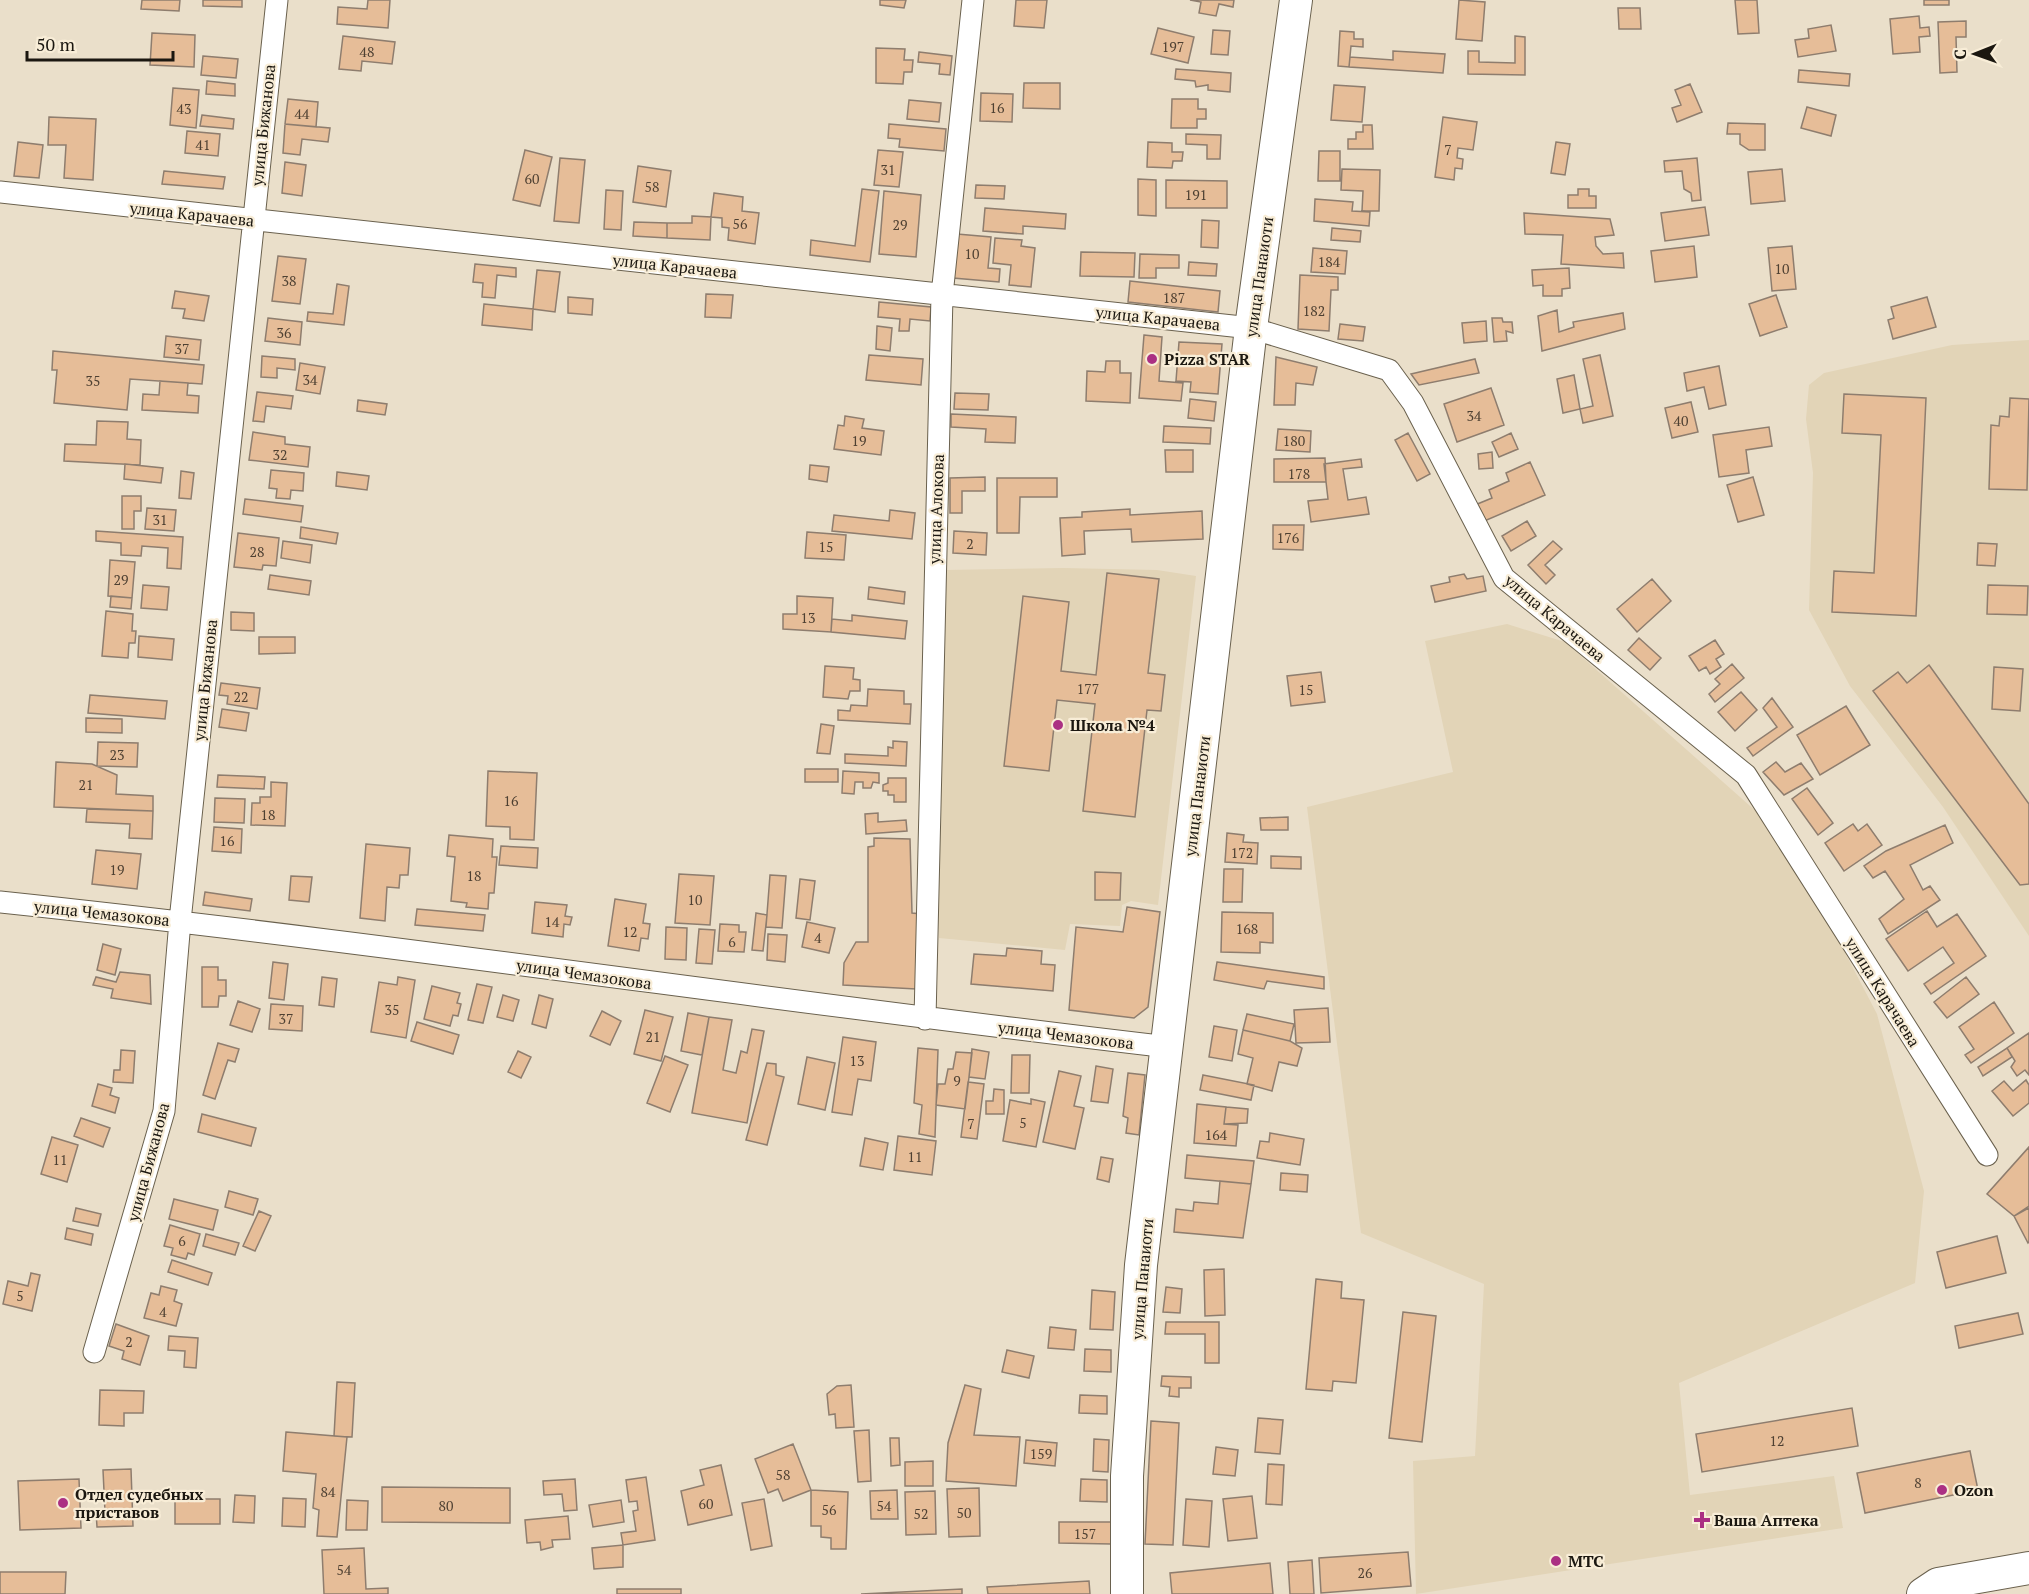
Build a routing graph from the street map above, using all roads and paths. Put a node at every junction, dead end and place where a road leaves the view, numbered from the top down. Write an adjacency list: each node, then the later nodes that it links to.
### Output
1 (277, 0): 5 (street, улица Бижанова)
2 (973, 0): 6 (street, улица Алокова)
3 (1296, 0): 7 (street, улица Панаиоти)
4 (0, 192): 5 (street, улица Карачаева)
5 (252, 220): 6 (street, улица Карачаева); 9 (street, улица Бижанова)
6 (942, 295): 7 (street, улица Карачаева); 10 (street, улица Алокова)
7 (1251, 328): 11 (street, улица Панаиоти); 12 (street, улица Карачаева)
8 (0, 902): 9 (street, улица Чемазокова)
9 (180, 921): 10 (street, улица Чемазокова); 13 (street, улица Бижанова)
10 (925, 1019): 11 (street, улица Чемазокова)
11 (1168, 1047): 15 (street, улица Панаиоти)
12 (1987, 1155)
13 (94, 1353)
14 (2029, 1568): 16 (street)
15 (1127, 1594)
16 (1923, 1594)

